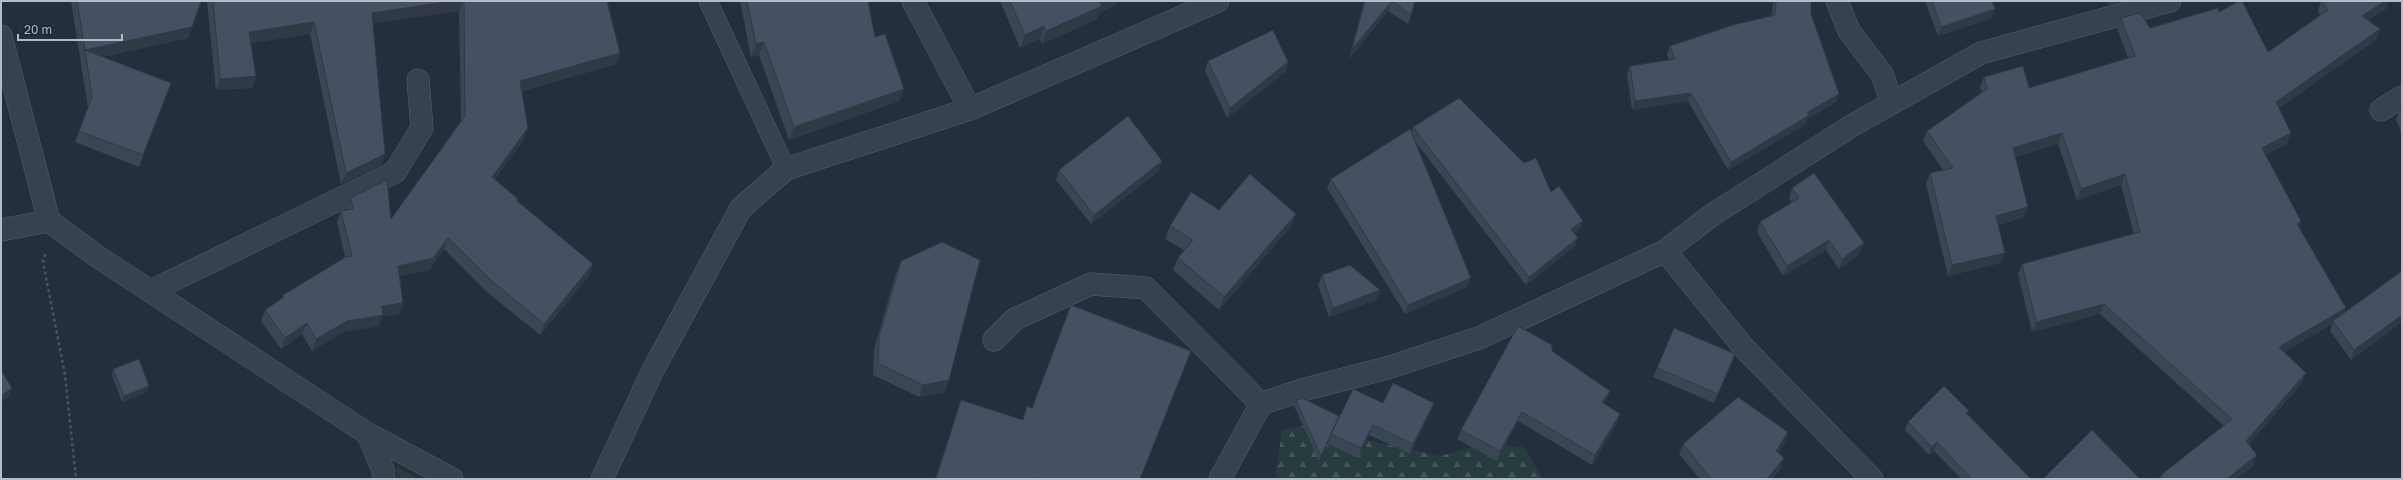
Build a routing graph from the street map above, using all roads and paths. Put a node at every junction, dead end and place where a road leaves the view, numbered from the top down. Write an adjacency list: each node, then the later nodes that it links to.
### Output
1 (708, 1): 12 (lane)
2 (913, 1): 10 (street)
3 (1218, 1): 10 (street)
4 (1837, 1): 9 (street)
5 (2170, 1): 9 (street)
6 (1, 36): 13 (street)
7 (418, 80): 16 (street)
8 (2402, 97): 11 (street)
9 (1892, 103): 15 (street)
10 (970, 109): 12 (street)
11 (2381, 110)
12 (786, 169): 23 (street)
13 (49, 221): 14 (street); 16 (street); 20 (path)
14 (1, 230)
15 (1665, 251): 18 (street); 25 (street)
16 (151, 291): 19 (street)
17 (994, 340): 18 (street)
18 (1260, 404): 24 (street)
19 (368, 434): 21 (street); 22 (street)
20 (76, 479)
21 (384, 479)
22 (452, 479)
23 (602, 479)
24 (1220, 479)
25 (1872, 479)

